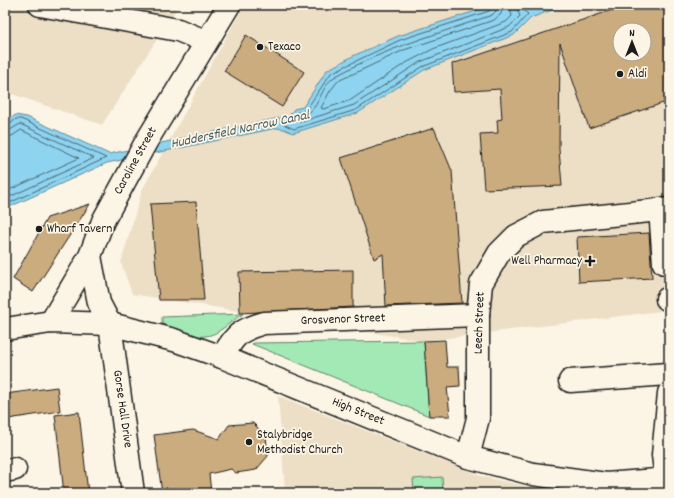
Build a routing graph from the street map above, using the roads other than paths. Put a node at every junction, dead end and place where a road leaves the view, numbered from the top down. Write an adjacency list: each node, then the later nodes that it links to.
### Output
1 (40, 5): 3 (street)
2 (229, 5): 3 (street, Caroline Street)
3 (205, 42): 5 (street, Caroline Street)
4 (664, 209): 6 (street); 7 (street, Leech Street)
5 (90, 256): 8 (street, Caroline Street); 9 (street, Gorse Hall Drive)
6 (664, 263)
7 (478, 315): 11 (street, Grosvenor Street); 14 (street, Leech Street)
8 (51, 322): 9 (street, High Street); 10 (street, High Street)
9 (110, 324): 11 (street, High Street); 16 (street, Gorse Hall Drive)
10 (5, 329)
11 (222, 357): 14 (street, High Street)
12 (669, 379): 13 (street); 15 (street)
13 (570, 380)
14 (468, 457): 15 (street, High Street)
15 (668, 479)
16 (133, 493)

